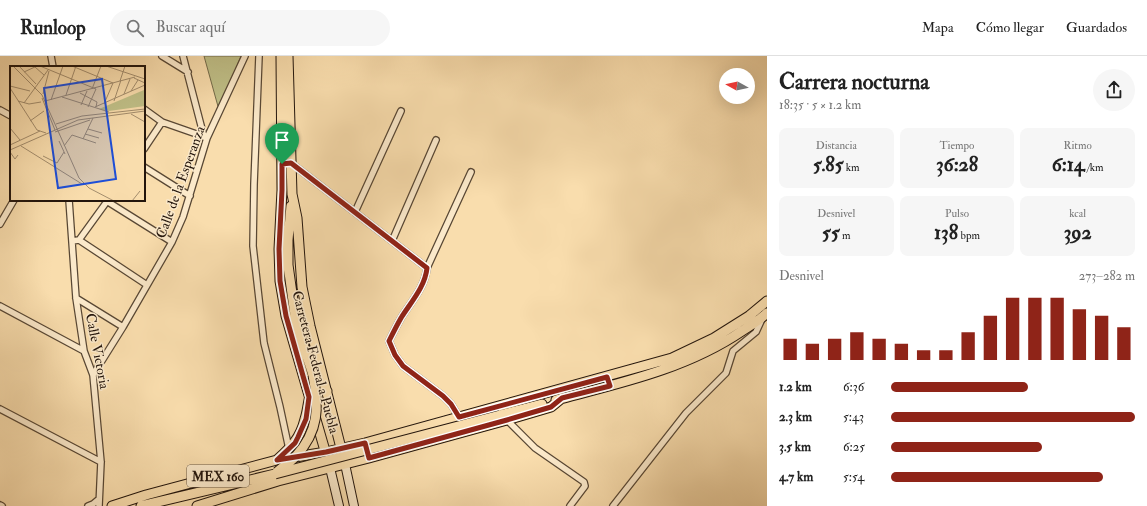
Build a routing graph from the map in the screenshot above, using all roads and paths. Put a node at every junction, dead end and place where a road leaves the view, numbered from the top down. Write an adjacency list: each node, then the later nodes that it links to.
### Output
1 (51, 56): 8 (street)
2 (162, 56): 9 (street)
3 (183, 56): 9 (street)
4 (245, 56): 15 (street, Calle de la Esperanza)
5 (259, 56): 53 (street)
6 (281, 56): 19 (main road, Carretera Federal a Puebla)
7 (288, 56): 18 (main road, Carretera Federal a Puebla)
8 (54, 66)
9 (188, 72): 15 (street)
10 (145, 109): 14 (street)
11 (0, 110): 13 (street)
12 (401, 111): 28 (street)
13 (10, 115)
14 (162, 122): 15 (street); 17 (street)
15 (205, 138): 23 (street, Calle de la Esperanza)
16 (436, 140): 32 (street)
17 (145, 148)
18 (291, 163): 19 (street); 22 (main road, Carretera Federal a Puebla); 28 (street)
19 (282, 164): 45 (main road, Carretera Federal a Puebla)
20 (145, 168): 23 (street)
21 (471, 172): 34 (street)
22 (292, 194): 44 (main road, Carretera Federal a Puebla); 60 (main road, bridge)
23 (190, 196): 33 (street, Calle de la Esperanza)
24 (13, 201): 29 (street)
25 (69, 201): 31 (street, Calle Victoria)
26 (106, 201): 30 (street)
27 (109, 201): 33 (street)
28 (356, 212): 32 (street)
29 (0, 224)
30 (79, 240): 31 (street); 35 (street)
31 (72, 241): 36 (street, Calle Victoria)
32 (392, 241): 34 (street)
33 (172, 242): 35 (street, Calle de la Esperanza)
34 (427, 268): 49 (street)
35 (147, 285): 40 (street, Calle de la Esperanza)
36 (76, 298): 40 (street); 41 (street, Calle Victoria)
37 (767, 301): 43 (main road, MEX 160)
38 (0, 306): 41 (street)
39 (765, 315): 43 (main road, MEX 160); 70 (street)
40 (123, 327): 42 (street, Calle de la Esperanza)
41 (84, 351): 42 (street, Calle Victoria)
42 (93, 375): 57 (street, Calle Victoria)
43 (608, 381): 49 (main road, MEX 160); 50 (main road, MEX 160)
44 (327, 391): 45 (main road); 46 (main road, Carretera Federal a Puebla)
45 (309, 397): 47 (main road, Carretera Federal a Puebla); 53 (main road)
46 (330, 404): 47 (main road); 52 (main road, Carretera Federal a Puebla)
47 (313, 408): 54 (main road, Carretera Federal a Puebla)
48 (0, 409): 57 (street)
49 (459, 417): 51 (main road, MEX 160)
50 (504, 418): 55 (main road); 60 (main road, MEX 160, bridge); 69 (street)
51 (365, 443): 52 (main road, MEX 160); 55 (main road)
52 (341, 448): 54 (main road, MEX 160); 58 (main road, Carretera Federal a Puebla)
53 (289, 449): 56 (main road)
54 (326, 452): 56 (main road, MEX 160); 59 (main road, Carretera Federal a Puebla)
55 (369, 458): 58 (main road)
56 (275, 461): 60 (main road); 64 (main road, MEX 160)
57 (101, 462): 61 (street, Calle Victoria)
58 (345, 464): 59 (main road); 68 (main road, Carretera Federal a Puebla)
59 (330, 468): 60 (main road); 67 (main road, Carretera Federal a Puebla)
60 (276, 478): 65 (main road, MEX 160); 66 (main road)
61 (99, 499): 62 (street); 63 (street, Calle Victoria)
62 (88, 506)
63 (100, 506)
64 (112, 506)
65 (141, 506)
66 (197, 506)
67 (340, 506)
68 (354, 506)
69 (570, 506)
70 (613, 506)

